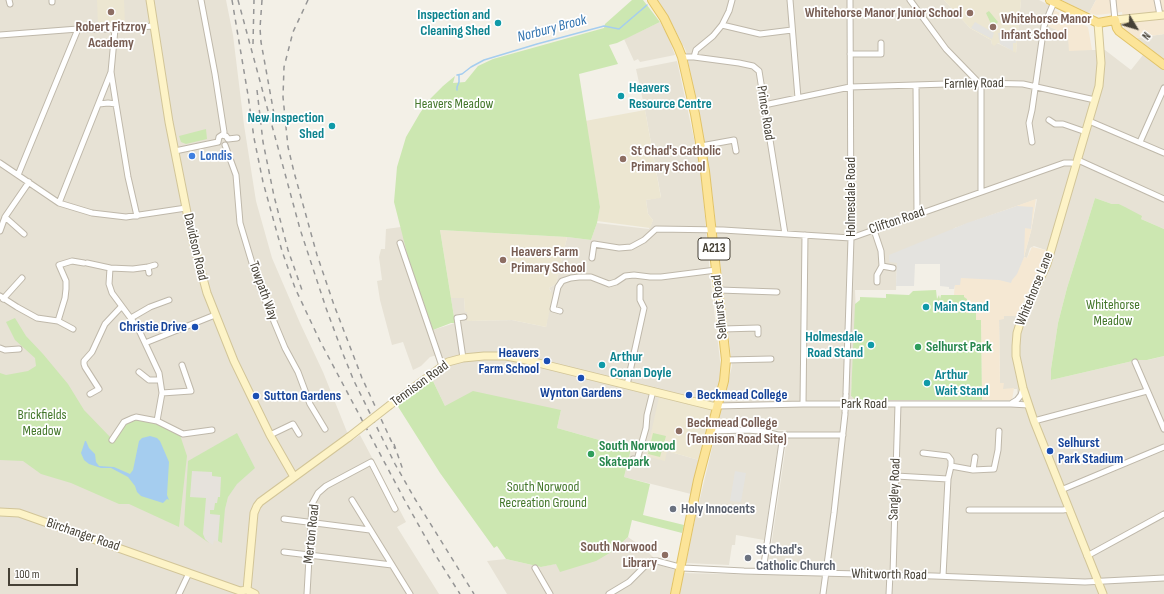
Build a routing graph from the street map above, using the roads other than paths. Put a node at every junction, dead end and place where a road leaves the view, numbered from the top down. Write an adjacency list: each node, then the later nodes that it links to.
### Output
1 (150, 0): 15 (street, Davidson Road)
2 (201, 0): 39 (street)
3 (652, 0): 22 (main road, Selhurst Road / A213)
4 (732, 0): 14 (street)
5 (790, 0): 18 (street)
6 (850, 0): 21 (street, Holmesdale Road)
7 (910, 0): 26 (street)
8 (1113, 0): 12 (street)
9 (1157, 0): 11 (street)
10 (1052, 1): 13 (main road); 28 (street)
11 (1162, 15): 12 (street)
12 (1115, 20): 13 (main road); 24 (main road)
13 (1098, 23): 32 (street, Whitehorse Lane)
14 (722, 25): 18 (street); 23 (street)
15 (153, 26): 17 (street); 47 (street, Davidson Road)
16 (78, 29): 17 (street); 19 (street); 52 (street)
17 (115, 29): 25 (street)
18 (792, 30): 31 (street)
19 (0, 35)
20 (881, 43): 21 (street)
21 (850, 54): 29 (street, Holmesdale Road)
22 (682, 57): 23 (street, Prince Road); 46 (main road, Selhurst Road / A213)
23 (694, 57): 35 (street, Prince Road)
24 (1164, 65)
25 (111, 72): 33 (street); 34 (street)
26 (979, 83): 27 (street, Farnley Road); 28 (street, Farnley Road); 54 (street)
27 (916, 85): 29 (street, Farnley Road); 58 (street)
28 (1036, 86): 32 (street, Farnley Road); 43 (street)
29 (850, 87): 31 (street, Farnley Road); 67 (street, Holmesdale Road)
30 (1164, 88): 44 (street)
31 (798, 98): 35 (street, Farnley Road)
32 (1095, 100): 37 (street, Whitehorse Lane)
33 (99, 104): 34 (street); 56 (street)
34 (116, 104): 59 (street)
35 (764, 105): 65 (street, Prince Road)
36 (1049, 120): 38 (street)
37 (1089, 121): 38 (street, Whitehorse Lane); 44 (street)
38 (1086, 132): 51 (street, Whitehorse Lane)
39 (223, 135): 41 (street); 42 (street)
40 (237, 138): 41 (street)
41 (228, 139): 45 (street)
42 (218, 142): 45 (street); 47 (street)
43 (1032, 142)
44 (1140, 142): 49 (street)
45 (225, 146): 116 (street, Towpath Way)
46 (701, 146): 48 (street); 63 (main road, Selhurst Road / A213)
47 (175, 151): 57 (street, Davidson Road)
48 (736, 151)
49 (1164, 152)
50 (0, 163): 52 (street)
51 (1077, 163): 54 (street, Clifton Road); 55 (street); 103 (street, Whitehorse Lane)
52 (18, 174): 53 (street)
53 (29, 182): 56 (street); 60 (street)
54 (981, 192): 58 (street, Clifton Road)
55 (1164, 199)
56 (59, 203): 59 (street)
57 (186, 208): 59 (street); 84 (street, Davidson Road)
58 (917, 214): 61 (street, Clifton Road)
59 (137, 216)
60 (5, 217): 62 (street); 64 (street)
61 (874, 230): 67 (street, Clifton Road); 71 (street)
62 (0, 231)
63 (712, 231): 65 (street, Clifton Road); 69 (street, Clifton Road); 74 (main road, Selhurst Road / A213)
64 (24, 234)
65 (785, 234): 66 (street, Clifton Road)
66 (805, 235): 67 (street, Clifton Road); 108 (street)
67 (851, 238): 109 (street, Holmesdale Road)
68 (400, 243): 99 (street)
69 (592, 258)
70 (154, 265): 72 (street)
71 (882, 266): 73 (street); 76 (street)
72 (110, 268): 82 (street); 87 (street)
73 (893, 268)
74 (716, 270): 77 (main road, Selhurst Road / A213); 83 (street)
75 (22, 278): 80 (street)
76 (878, 282)
77 (719, 290): 79 (street); 89 (main road, Selhurst Road / A213)
78 (638, 291): 102 (street)
79 (776, 292)
80 (2, 297): 87 (street)
81 (169, 300): 86 (street)
82 (121, 307): 86 (street); 107 (street)
83 (560, 311)
84 (215, 315): 91 (street); 122 (street, Davidson Road)
85 (464, 317): 94 (street)
86 (131, 318): 91 (street)
87 (58, 321): 88 (street)
88 (73, 329)
89 (723, 329): 90 (street); 96 (main road, Selhurst Road / A213)
90 (758, 334)
91 (145, 343): 101 (street)
92 (0, 348): 93 (street)
93 (19, 349)
94 (463, 358): 99 (street, Tennison Road); 102 (street, Tennison Road)
95 (771, 359): 96 (street)
96 (726, 360): 113 (main road, Selhurst Road / A213)
97 (1135, 362): 105 (street)
98 (182, 365): 106 (street)
99 (442, 366): 133 (street, Tennison Road, bridge)
100 (139, 372): 101 (street)
101 (160, 380): 106 (street)
102 (627, 385): 104 (street, Tennison Road)
103 (1023, 388): 111 (street); 112 (street, Whitehorse Lane)
104 (653, 391): 113 (street, Tennison Road); 129 (street)
105 (1147, 391): 115 (street); 117 (street)
106 (162, 393): 114 (street)
107 (90, 394)
108 (803, 404): 109 (street, Park Road); 113 (street, Park Road)
109 (846, 404): 110 (street, Park Road); 124 (street, Holmesdale Road)
110 (898, 404): 111 (street, Park Road); 132 (street, Sangley Road)
111 (1011, 404): 112 (street, Park Road)
112 (1029, 405): 115 (street, Whitehorse Lane)
113 (718, 406): 119 (main road, Selhurst Road / A213)
114 (157, 421): 118 (street); 125 (street)
115 (1034, 421): 135 (street, Whitehorse Lane)
116 (325, 429)
117 (1164, 429)
118 (212, 430)
119 (711, 431): 123 (street); 149 (main road, Selhurst Road / A213)
120 (999, 431): 131 (street)
121 (299, 434): 122 (street)
122 (270, 435): 133 (street, Davidson Road)
123 (783, 435): 124 (street); 151 (street)
124 (843, 435): 153 (street, Holmesdale Road)
125 (112, 440)
126 (1164, 447): 135 (street)
127 (923, 453): 130 (street)
128 (975, 457): 131 (street)
129 (637, 460)
130 (950, 466): 131 (street); 134 (street)
131 (973, 470)
132 (896, 476): 134 (street); 154 (street, Sangley Road)
133 (294, 477): 158 (street, Tennison Road)
134 (948, 479): 155 (street)
135 (1061, 490): 138 (street, Whitehorse Lane)
136 (352, 500): 144 (street)
137 (395, 509): 143 (street, Merton Road)
138 (1069, 509): 139 (street); 147 (street, Whitehorse Lane)
139 (969, 510)
140 (0, 512): 152 (street, Birchanger Road)
141 (1164, 514): 147 (street)
142 (284, 519): 143 (street)
143 (311, 523): 144 (street); 146 (street, Merton Road)
144 (370, 530): 148 (street)
145 (284, 552): 146 (street)
146 (309, 555): 148 (street); 161 (street, Merton Road)
147 (1087, 556): 157 (street, Whitehorse Lane)
148 (392, 565): 162 (street)
149 (680, 567): 151 (street, Whitworth Road); 164 (street, Whitworth Road); 165 (main road, Selhurst Road / A213)
150 (535, 568): 163 (street)
151 (763, 571): 153 (street, Whitworth Road)
152 (189, 573): 158 (street, Birchanger Road); 159 (street)
153 (826, 573): 154 (street, Whitworth Road); 166 (street, Holmesdale Road)
154 (892, 574): 155 (street, Whitworth Road); 167 (street, Sangley Road)
155 (943, 576): 157 (street, Whitworth Road)
156 (1164, 578): 157 (street, Whitworth Road)
157 (1098, 582): 168 (street, Whitehorse Lane)
158 (247, 590): 160 (street, Birchanger Road)
159 (179, 594)
160 (255, 594)
161 (307, 594)
162 (410, 594)
163 (550, 594)
164 (609, 594)
165 (675, 594)
166 (823, 594)
167 (889, 594)
168 (1103, 594)

